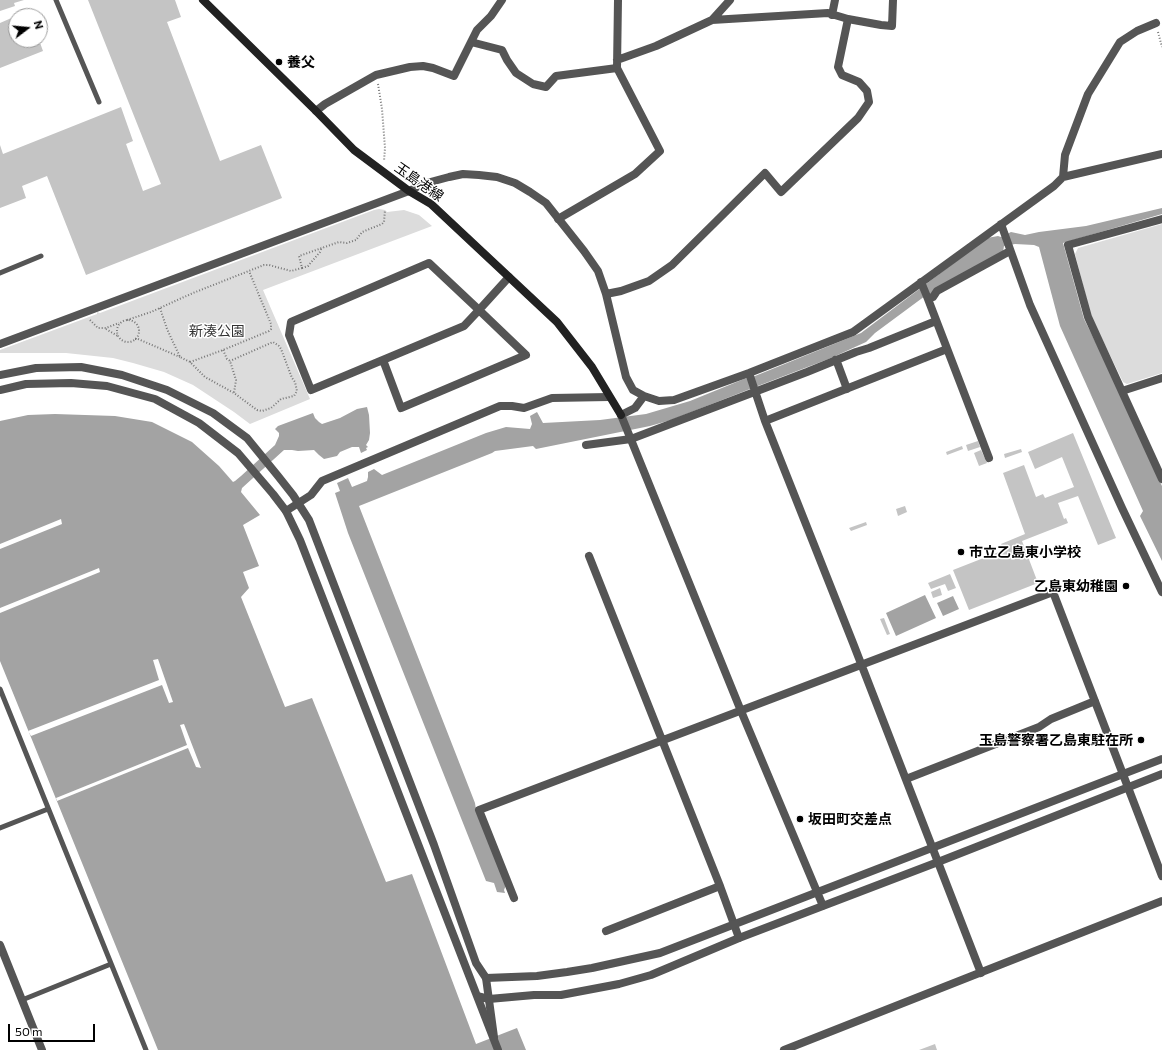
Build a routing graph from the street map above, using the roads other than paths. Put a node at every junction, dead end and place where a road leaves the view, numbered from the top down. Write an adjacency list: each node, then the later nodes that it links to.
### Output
1 (56, 0): 14 (lane)
2 (203, 0): 15 (main road, 玉島港線)
3 (502, 0): 12 (street)
4 (618, 0): 13 (street)
5 (730, 0): 9 (street)
6 (835, 0): 8 (street)
7 (893, 0): 10 (street)
8 (832, 15): 9 (street); 10 (street)
9 (712, 20): 13 (street)
10 (848, 20): 27 (street)
11 (1156, 23): 17 (street)
12 (471, 42): 13 (street); 15 (street)
13 (617, 64): 19 (street)
14 (99, 102)
15 (316, 111): 18 (main road, 玉島港線)
16 (1162, 154): 17 (street)
17 (1063, 177): 21 (street)
18 (409, 192): 19 (street); 25 (main road, 玉島港線); 31 (street)
19 (558, 219): 27 (street)
20 (1162, 219): 41 (street)
21 (1001, 224): 22 (street); 26 (street)
22 (1010, 251): 28 (street); 54 (street)
23 (41, 256): 24 (lane)
24 (0, 272)
25 (509, 277): 29 (street); 43 (main road, 玉島港線)
26 (921, 282): 28 (street); 35 (street)
27 (606, 294): 42 (street)
28 (928, 300): 30 (street)
29 (479, 310): 33 (street); 33 (street); 33 (street)
30 (936, 321): 32 (street); 34 (street)
31 (0, 344)
32 (947, 349): 38 (street); 48 (street)
33 (383, 360)
34 (836, 360): 38 (street); 40 (street)
35 (749, 373): 40 (street); 42 (street)
36 (0, 375): 51 (street)
37 (1162, 378): 41 (street)
38 (847, 389): 45 (street)
39 (0, 390): 52 (street)
40 (754, 391): 45 (street); 46 (street)
41 (1122, 391): 49 (street)
42 (644, 396): 44 (street)
43 (609, 397): 44 (main road, 玉島港線); 51 (street)
44 (621, 415): 46 (street)
45 (765, 421): 56 (street)
46 (631, 439): 47 (street); 59 (street)
47 (586, 445)
48 (990, 458)
49 (1159, 467): 50 (street)
50 (1162, 479)
51 (298, 503): 52 (street); 82 (street)
52 (286, 511): 83 (street)
53 (590, 556): 60 (street)
54 (1159, 578): 55 (street)
55 (1162, 592)
56 (861, 665): 58 (street); 59 (street); 64 (street)
57 (0, 689): 66 (lane)
58 (1095, 701): 62 (street); 64 (street)
59 (741, 711): 60 (street); 72 (street)
60 (663, 741): 71 (street); 73 (street)
61 (1162, 759): 62 (street)
62 (1122, 774): 65 (street); 68 (street)
63 (1162, 774): 65 (street)
64 (906, 779): 68 (street)
65 (1127, 787): 69 (street); 70 (street)
66 (48, 809): 67 (lane); 80 (lane)
67 (0, 828)
68 (932, 847): 69 (street); 72 (street)
69 (938, 862): 75 (street); 81 (street)
70 (1162, 876)
71 (720, 886): 76 (street); 77 (street)
72 (817, 892): 75 (street); 76 (street)
73 (514, 898)
74 (1162, 901): 81 (street)
75 (823, 906): 78 (street)
76 (734, 925): 78 (street); 82 (street)
77 (606, 931)
78 (739, 938): 84 (street)
79 (0, 945): 85 (street)
80 (111, 964): 85 (lane); 88 (lane)
81 (981, 973): 89 (street)
82 (486, 978): 84 (street)
83 (477, 996): 84 (street); 86 (street)
84 (489, 999): 86 (street)
85 (22, 1000): 87 (street)
86 (497, 1046)
87 (42, 1050)
88 (146, 1050)
89 (784, 1050)

